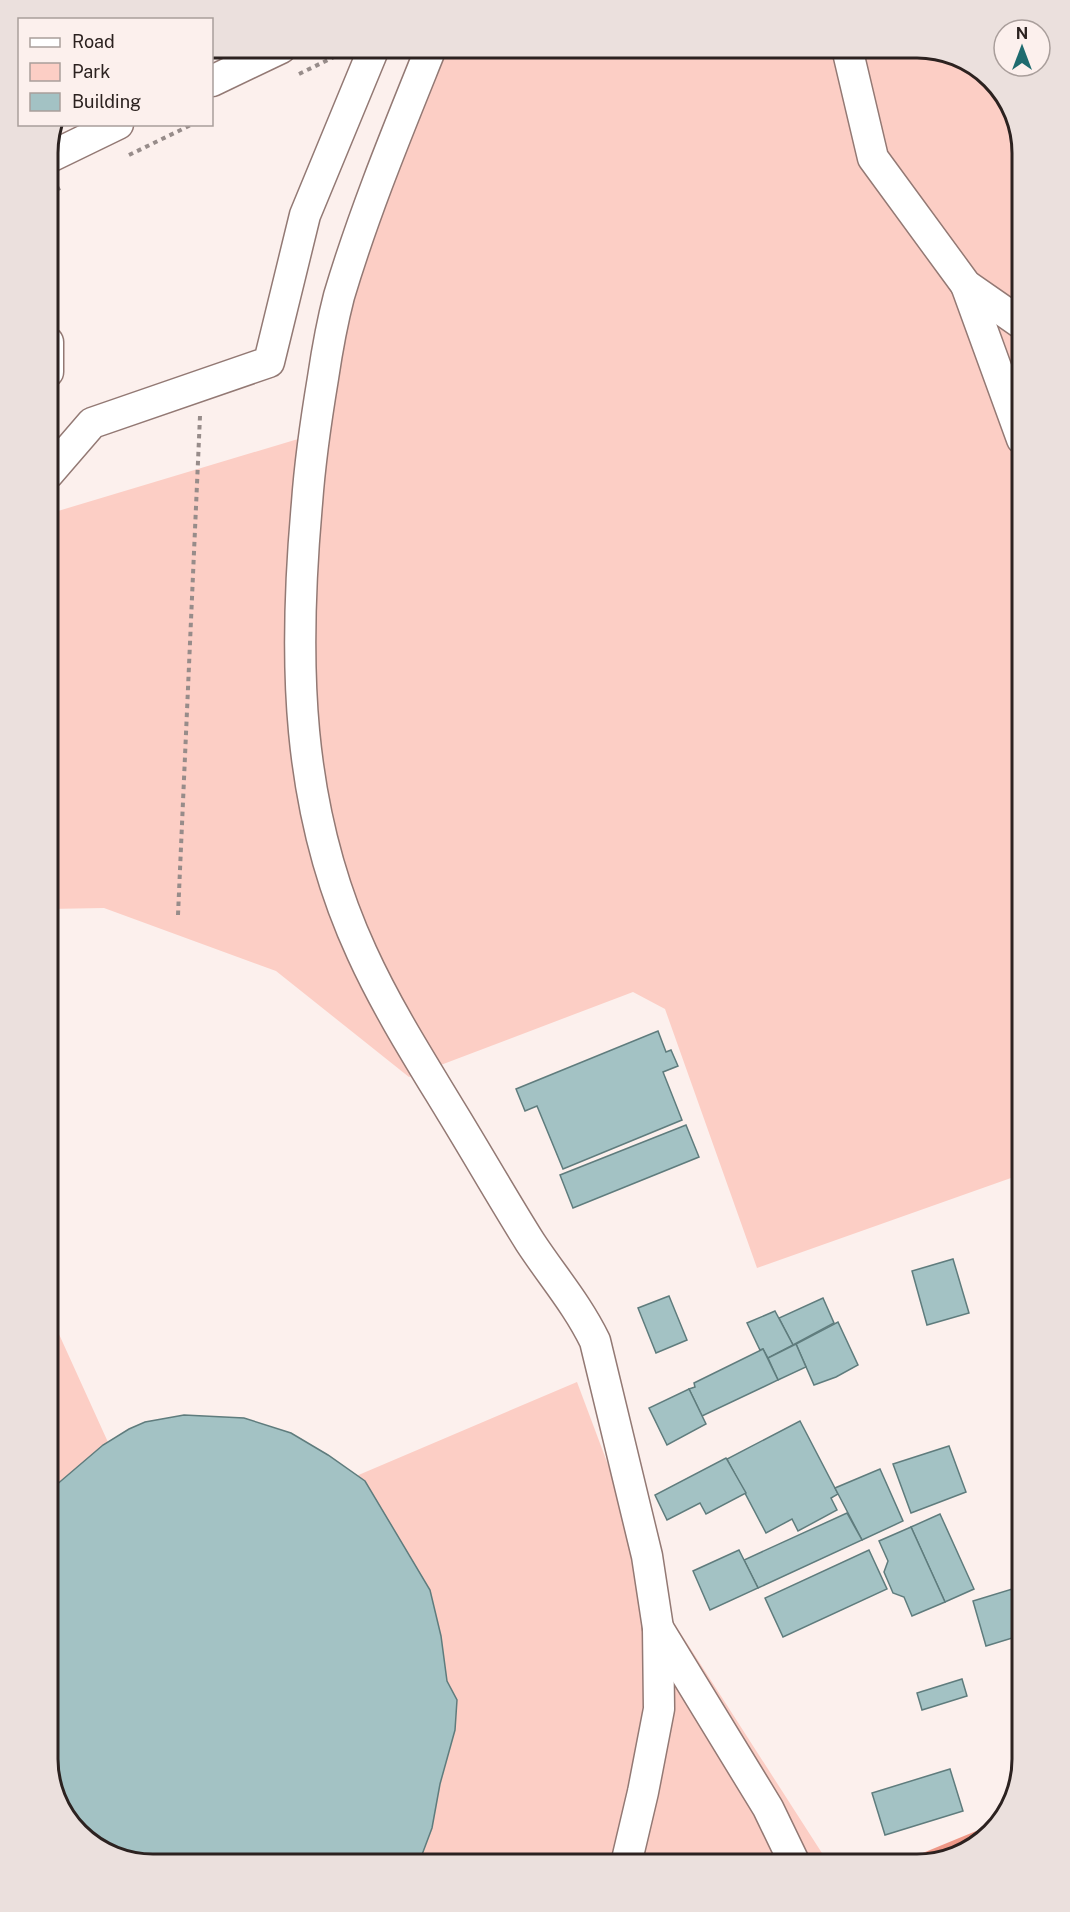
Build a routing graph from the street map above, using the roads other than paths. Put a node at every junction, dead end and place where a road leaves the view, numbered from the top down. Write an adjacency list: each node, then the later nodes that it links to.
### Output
1 (259, 58): 5 (lane)
2 (370, 58): 11 (lane)
3 (427, 58): 12 (lane)
4 (850, 59): 8 (lane)
5 (213, 81)
6 (114, 126): 7 (lane)
7 (59, 153)
8 (966, 285): 9 (lane); 10 (lane)
9 (1012, 317)
10 (1012, 412)
11 (59, 461)
12 (658, 1628): 13 (lane); 14 (lane)
13 (628, 1854)
14 (790, 1854)

